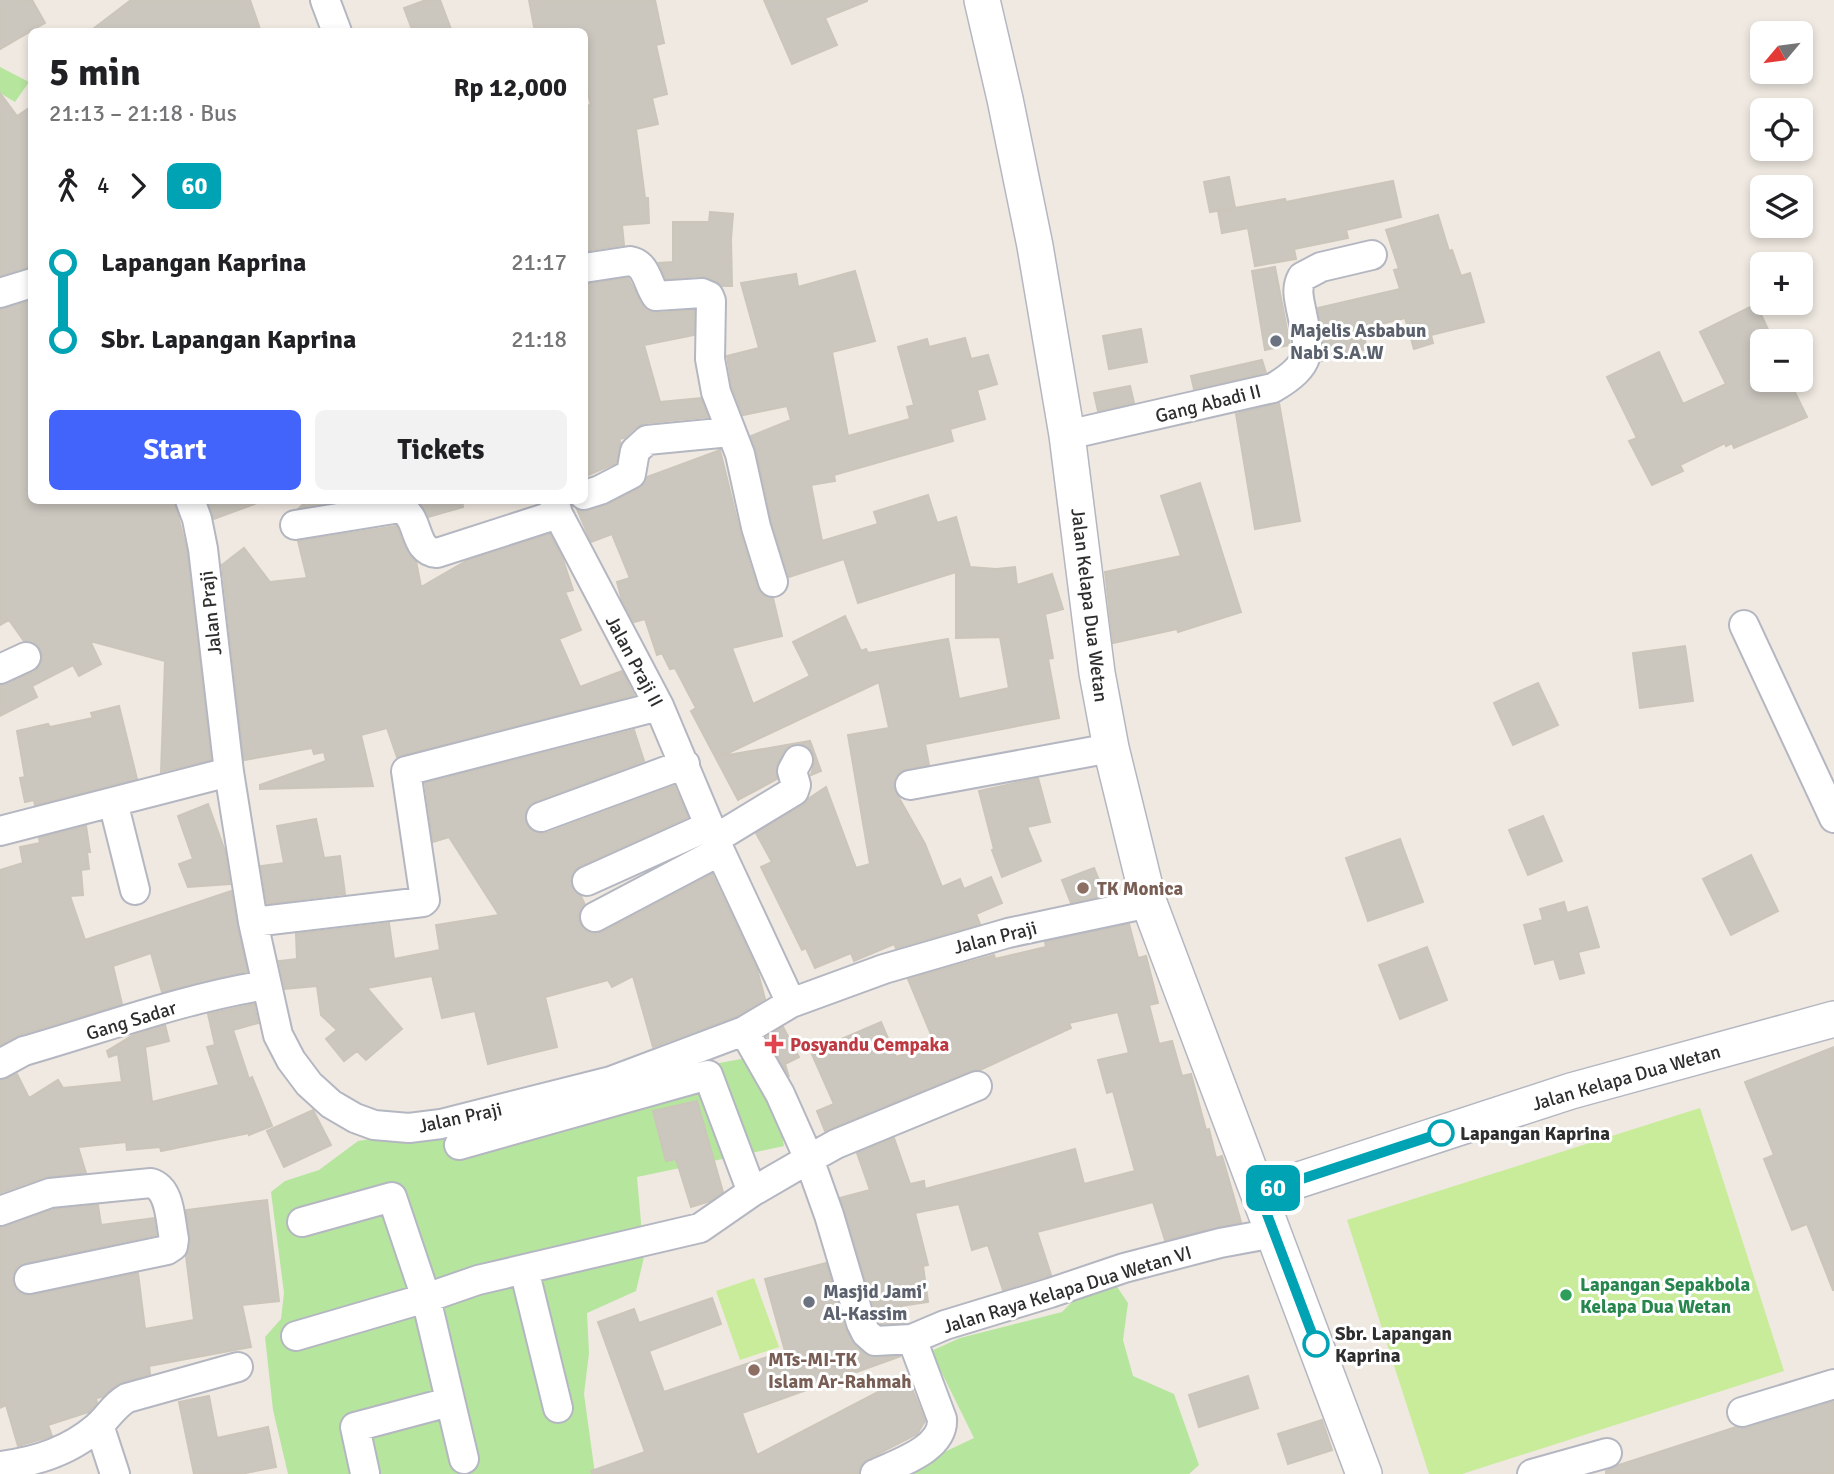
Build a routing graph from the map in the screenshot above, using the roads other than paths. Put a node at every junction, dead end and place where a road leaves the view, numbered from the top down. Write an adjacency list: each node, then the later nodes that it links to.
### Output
1 (325, 0): 3 (street)
2 (982, 0): 9 (street, Jalan Kelapa Dua Wetan)
3 (336, 28)
4 (1373, 255): 9 (street, Gang Abadi II)
5 (588, 267): 8 (street)
6 (28, 284): 7 (street)
7 (0, 293)
8 (730, 432): 10 (street); 14 (street)
9 (1067, 435): 19 (street, Jalan Kelapa Dua Wetan)
10 (588, 494)
11 (191, 504): 22 (street, Jalan Praji)
12 (556, 507): 13 (street); 18 (street, Jalan Praji II)
13 (295, 525)
14 (773, 582)
15 (1744, 625): 26 (street)
16 (26, 657): 17 (street)
17 (0, 669)
18 (659, 706): 21 (street, Jalan Praji II); 33 (street)
19 (1111, 748): 23 (street); 31 (street, Jalan Kelapa Dua Wetan)
20 (798, 760): 28 (street)
21 (685, 764): 25 (street); 28 (street, Jalan Praji II)
22 (229, 772): 24 (street); 33 (street, Jalan Praji)
23 (910, 785)
24 (113, 802): 27 (street); 30 (street)
25 (541, 817)
26 (1834, 818)
27 (0, 831)
28 (714, 839): 29 (street); 32 (street); 35 (street, Jalan Praji II)
29 (587, 881)
30 (135, 890)
31 (1149, 903): 35 (street, Jalan Praji); 43 (street, Jalan Kelapa Dua Wetan)
32 (596, 917)
33 (253, 922): 34 (street, Jalan Praji)
34 (266, 985): 37 (street, Jalan Praji); 38 (street, Gang Sadar)
35 (791, 1003): 37 (street, Jalan Praji)
36 (1834, 1019): 43 (street, Jalan Kelapa Dua Wetan)
37 (744, 1031): 41 (street, Jalan Raya Kelapa Dua Wetan VI)
38 (0, 1064)
39 (976, 1086): 41 (street)
40 (459, 1145): 42 (street)
41 (809, 1159): 42 (street); 51 (street, Jalan Raya Kelapa Dua Wetan VI)
42 (752, 1192): 47 (street)
43 (1259, 1193): 46 (street, Jalan Kelapa Dua Wetan)
44 (0, 1211): 48 (street)
45 (302, 1222): 49 (street)
46 (1274, 1233): 51 (street, Jalan Raya Kelapa Dua Wetan VI); 64 (street, Jalan Kelapa Dua Wetan)
47 (524, 1269): 49 (street); 55 (street)
48 (29, 1279)
49 (426, 1298): 50 (street); 54 (street)
50 (296, 1336)
51 (912, 1339): 63 (street)
52 (238, 1367): 57 (street)
53 (1834, 1384): 56 (street)
54 (449, 1402): 59 (street); 61 (street)
55 (558, 1408)
56 (1742, 1412)
57 (99, 1425): 60 (street); 62 (street)
58 (1607, 1453): 65 (street)
59 (464, 1459)
60 (0, 1466)
61 (365, 1473)
62 (115, 1474)
63 (875, 1474)
64 (1364, 1474)
65 (1532, 1474)

